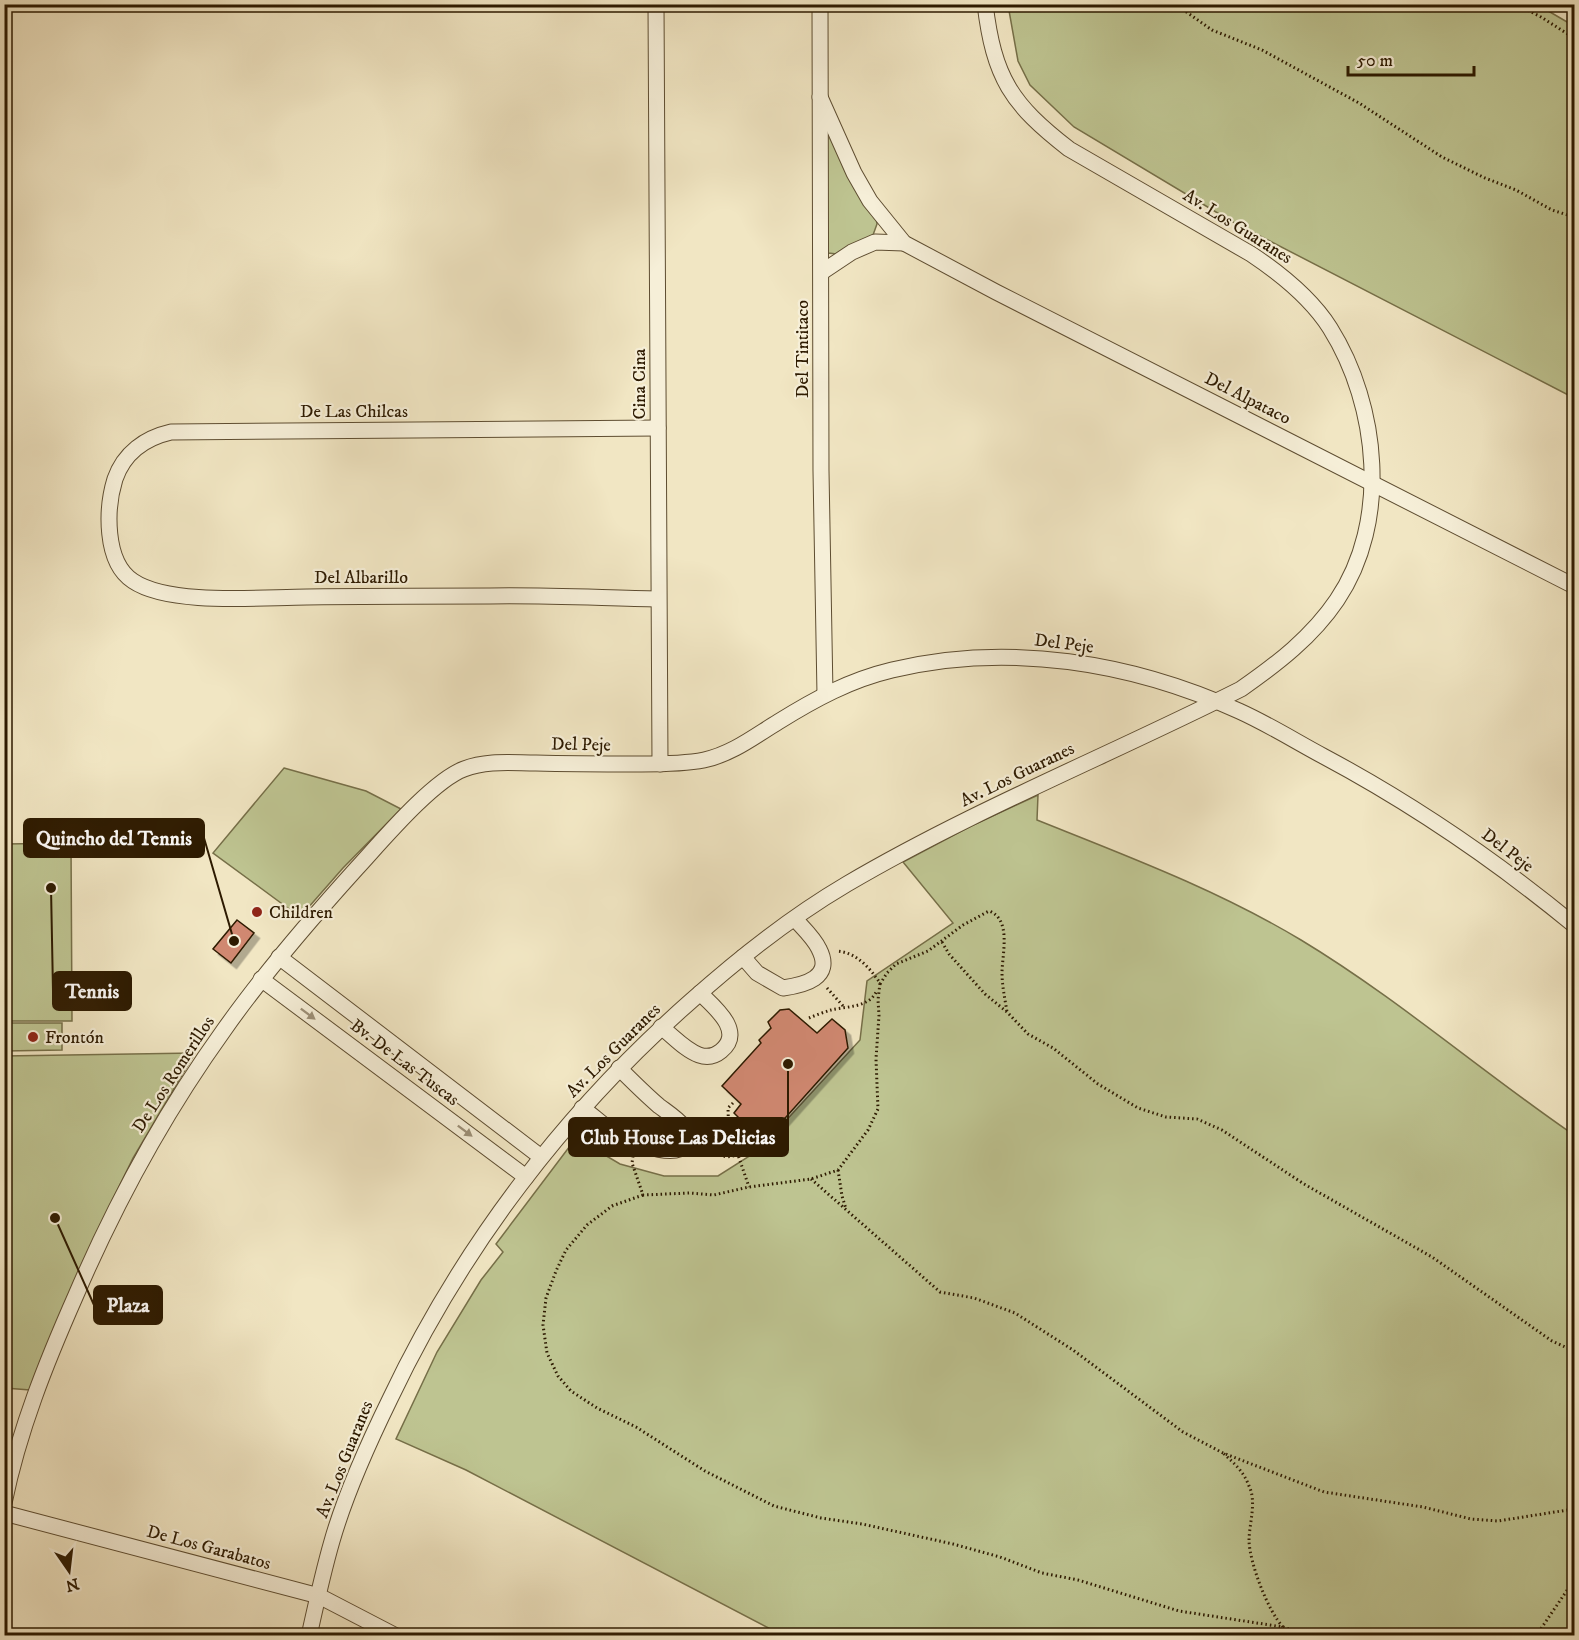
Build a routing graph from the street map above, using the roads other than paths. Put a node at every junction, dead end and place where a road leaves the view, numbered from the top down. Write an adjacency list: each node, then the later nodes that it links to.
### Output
1 (656, 4): 9 (street, Cina Cina)
2 (820, 4): 4 (street, Del Tintitaco)
3 (985, 4): 10 (street, Av. Los Guaranes)
4 (820, 97): 5 (street, Del Alpataco); 8 (street, Del Tintitaco)
5 (883, 217): 6 (street); 7 (street, Del Alpataco)
6 (875, 242): 7 (street, Del Alpataco); 8 (street, Del Alpataco)
7 (904, 243): 10 (street, Del Alpataco)
8 (822, 272): 14 (street, Del Tintitaco)
9 (658, 428): 11 (street, De Las Chilcas); 13 (street, Cina Cina)
10 (1372, 484): 12 (street, Del Alpataco); 15 (street, Av. Los Guaranes)
11 (109, 522): 13 (street, Del Albarillo)
12 (1575, 586)
13 (658, 599): 17 (street, Cina Cina)
14 (825, 694): 15 (street, Del Peje); 17 (street, Del Peje)
15 (1217, 701): 18 (street, Av. Los Guaranes); 19 (street, Del Peje)
16 (501, 763): 17 (street, Del Peje); 20 (street, De Los Romerillos)
17 (660, 764)
18 (795, 919): 21 (street, Av. Los Guaranes); 21 (street)
19 (1575, 925)
20 (279, 957): 22 (street, De Los Romerillos); 27 (street, Bv. De Las Tuscas)
21 (743, 957): 23 (street, Av. Los Guaranes)
22 (261, 979): 28 (street, Bv. De Las Tuscas, one-way to 28); 29 (street, De Los Romerillos)
23 (700, 993): 24 (street, Av. Los Guaranes); 24 (street)
24 (661, 1027): 25 (street, Av. Los Guaranes)
25 (619, 1068): 26 (street, Av. Los Guaranes); 26 (street)
26 (582, 1108): 27 (street, Av. Los Guaranes)
27 (541, 1157): 28 (street, Av. Los Guaranes)
28 (526, 1177): 31 (street, Av. Los Guaranes)
29 (4, 1503)
30 (4, 1513): 31 (street, De Los Garabatos)
31 (319, 1596): 32 (street, Av. Los Guaranes); 33 (street, De Los Garabatos)
32 (309, 1635)
33 (396, 1635)

